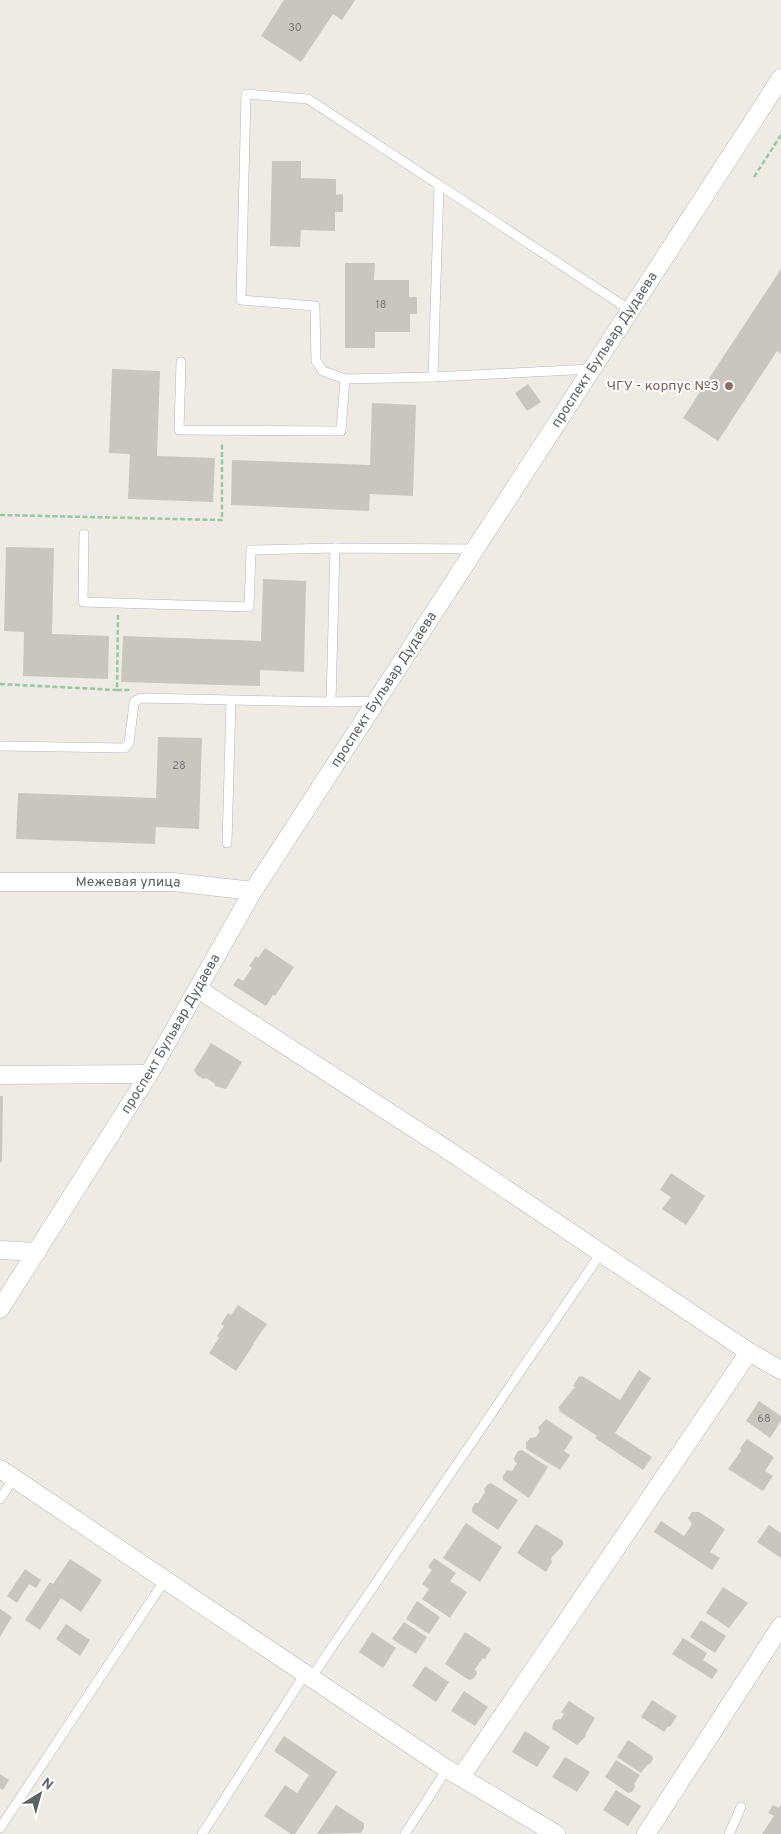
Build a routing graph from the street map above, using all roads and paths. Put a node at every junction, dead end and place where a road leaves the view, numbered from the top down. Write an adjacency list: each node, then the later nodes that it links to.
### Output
1 (781, 78): 5 (street, проспект Бульвар Дудаева)
2 (781, 135): 3 (path)
3 (754, 177)
4 (439, 185): 5 (lane); 8 (lane); 9 (lane)
5 (630, 310): 7 (street, проспект Бульвар Дудаева)
6 (181, 362): 10 (lane)
7 (592, 368): 8 (lane); 14 (street, проспект Бульвар Дудаева)
8 (433, 377): 9 (lane)
9 (345, 379): 10 (lane)
10 (222, 430): 11 (path)
11 (0, 516)
12 (84, 534): 15 (lane)
13 (335, 548): 14 (lane); 15 (lane); 19 (lane)
14 (475, 549): 18 (street, проспект Бульвар Дудаева)
15 (118, 603): 16 (path)
16 (0, 684)
17 (231, 700): 19 (lane); 20 (lane); 21 (lane)
18 (376, 701): 19 (lane); 23 (street, проспект Бульвар Дудаева)
19 (331, 702)
20 (0, 746)
21 (227, 843)
22 (0, 882): 23 (street, Межевая улица)
23 (253, 891): 24 (street, проспект Бульвар Дудаева)
24 (198, 989): 25 (street, проспект Бульвар Дудаева); 29 (street)
25 (149, 1074): 26 (street); 28 (street, проспект Бульвар Дудаева)
26 (0, 1075)
27 (0, 1250): 28 (street)
28 (36, 1252): 30 (street, проспект Бульвар Дудаева)
29 (601, 1254): 31 (street); 37 (lane)
30 (0, 1309)
31 (749, 1352): 32 (street); 38 (street)
32 (781, 1370)
33 (7, 1474): 34 (lane); 35 (street)
34 (0, 1499)
35 (165, 1580): 37 (street); 40 (lane)
36 (781, 1626): 44 (street)
37 (308, 1676): 38 (street); 41 (lane)
38 (454, 1774): 42 (lane); 43 (street)
39 (741, 1807): 45 (lane)
40 (0, 1828)
41 (202, 1834)
42 (405, 1834)
43 (556, 1834)
44 (646, 1834)
45 (729, 1834)

